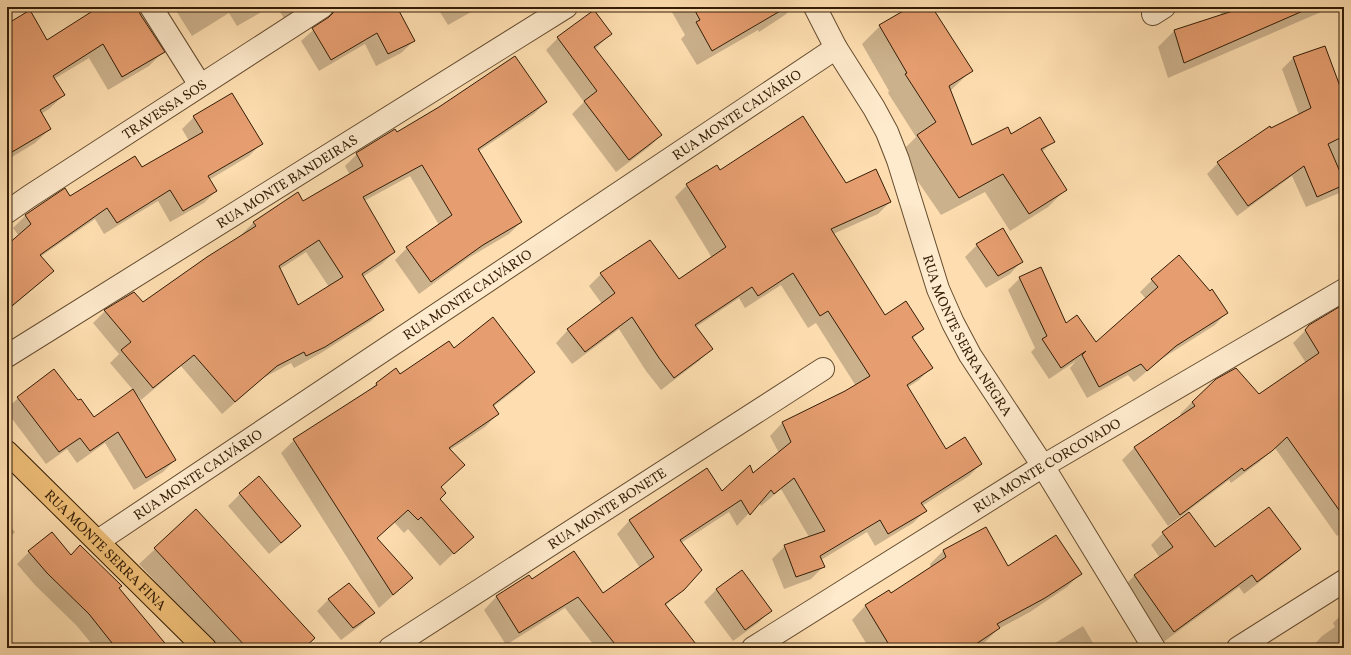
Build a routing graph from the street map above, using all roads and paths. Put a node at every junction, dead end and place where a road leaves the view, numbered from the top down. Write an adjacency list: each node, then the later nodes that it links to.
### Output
1 (151, 7): 6 (street)
2 (322, 7): 6 (street, TRAVESSA SOS)
3 (566, 7): 9 (street, RUA MONTE BANDEIRAS)
4 (815, 7): 5 (street, RUA MONTE SERRA NEGRA)
5 (836, 48): 12 (street, RUA MONTE SERRA NEGRA); 13 (street, RUA MONTE CALVÁRIO)
6 (200, 85): 7 (street, TRAVESSA SOS)
7 (7, 212)
8 (1344, 290): 12 (street, RUA MONTE CORCOVADO)
9 (7, 356)
10 (824, 369): 16 (street, RUA MONTE BONETE)
11 (7, 452): 13 (main road, RUA MONTE SERRA FINA)
12 (1043, 466): 17 (street, RUA MONTE CORCOVADO); 18 (street, RUA MONTE SERRA NEGRA)
13 (98, 541): 15 (main road, RUA MONTE SERRA FINA)
14 (1344, 581): 19 (street)
15 (205, 648)
16 (390, 648)
17 (753, 648)
18 (1154, 648)
19 (1238, 648)

